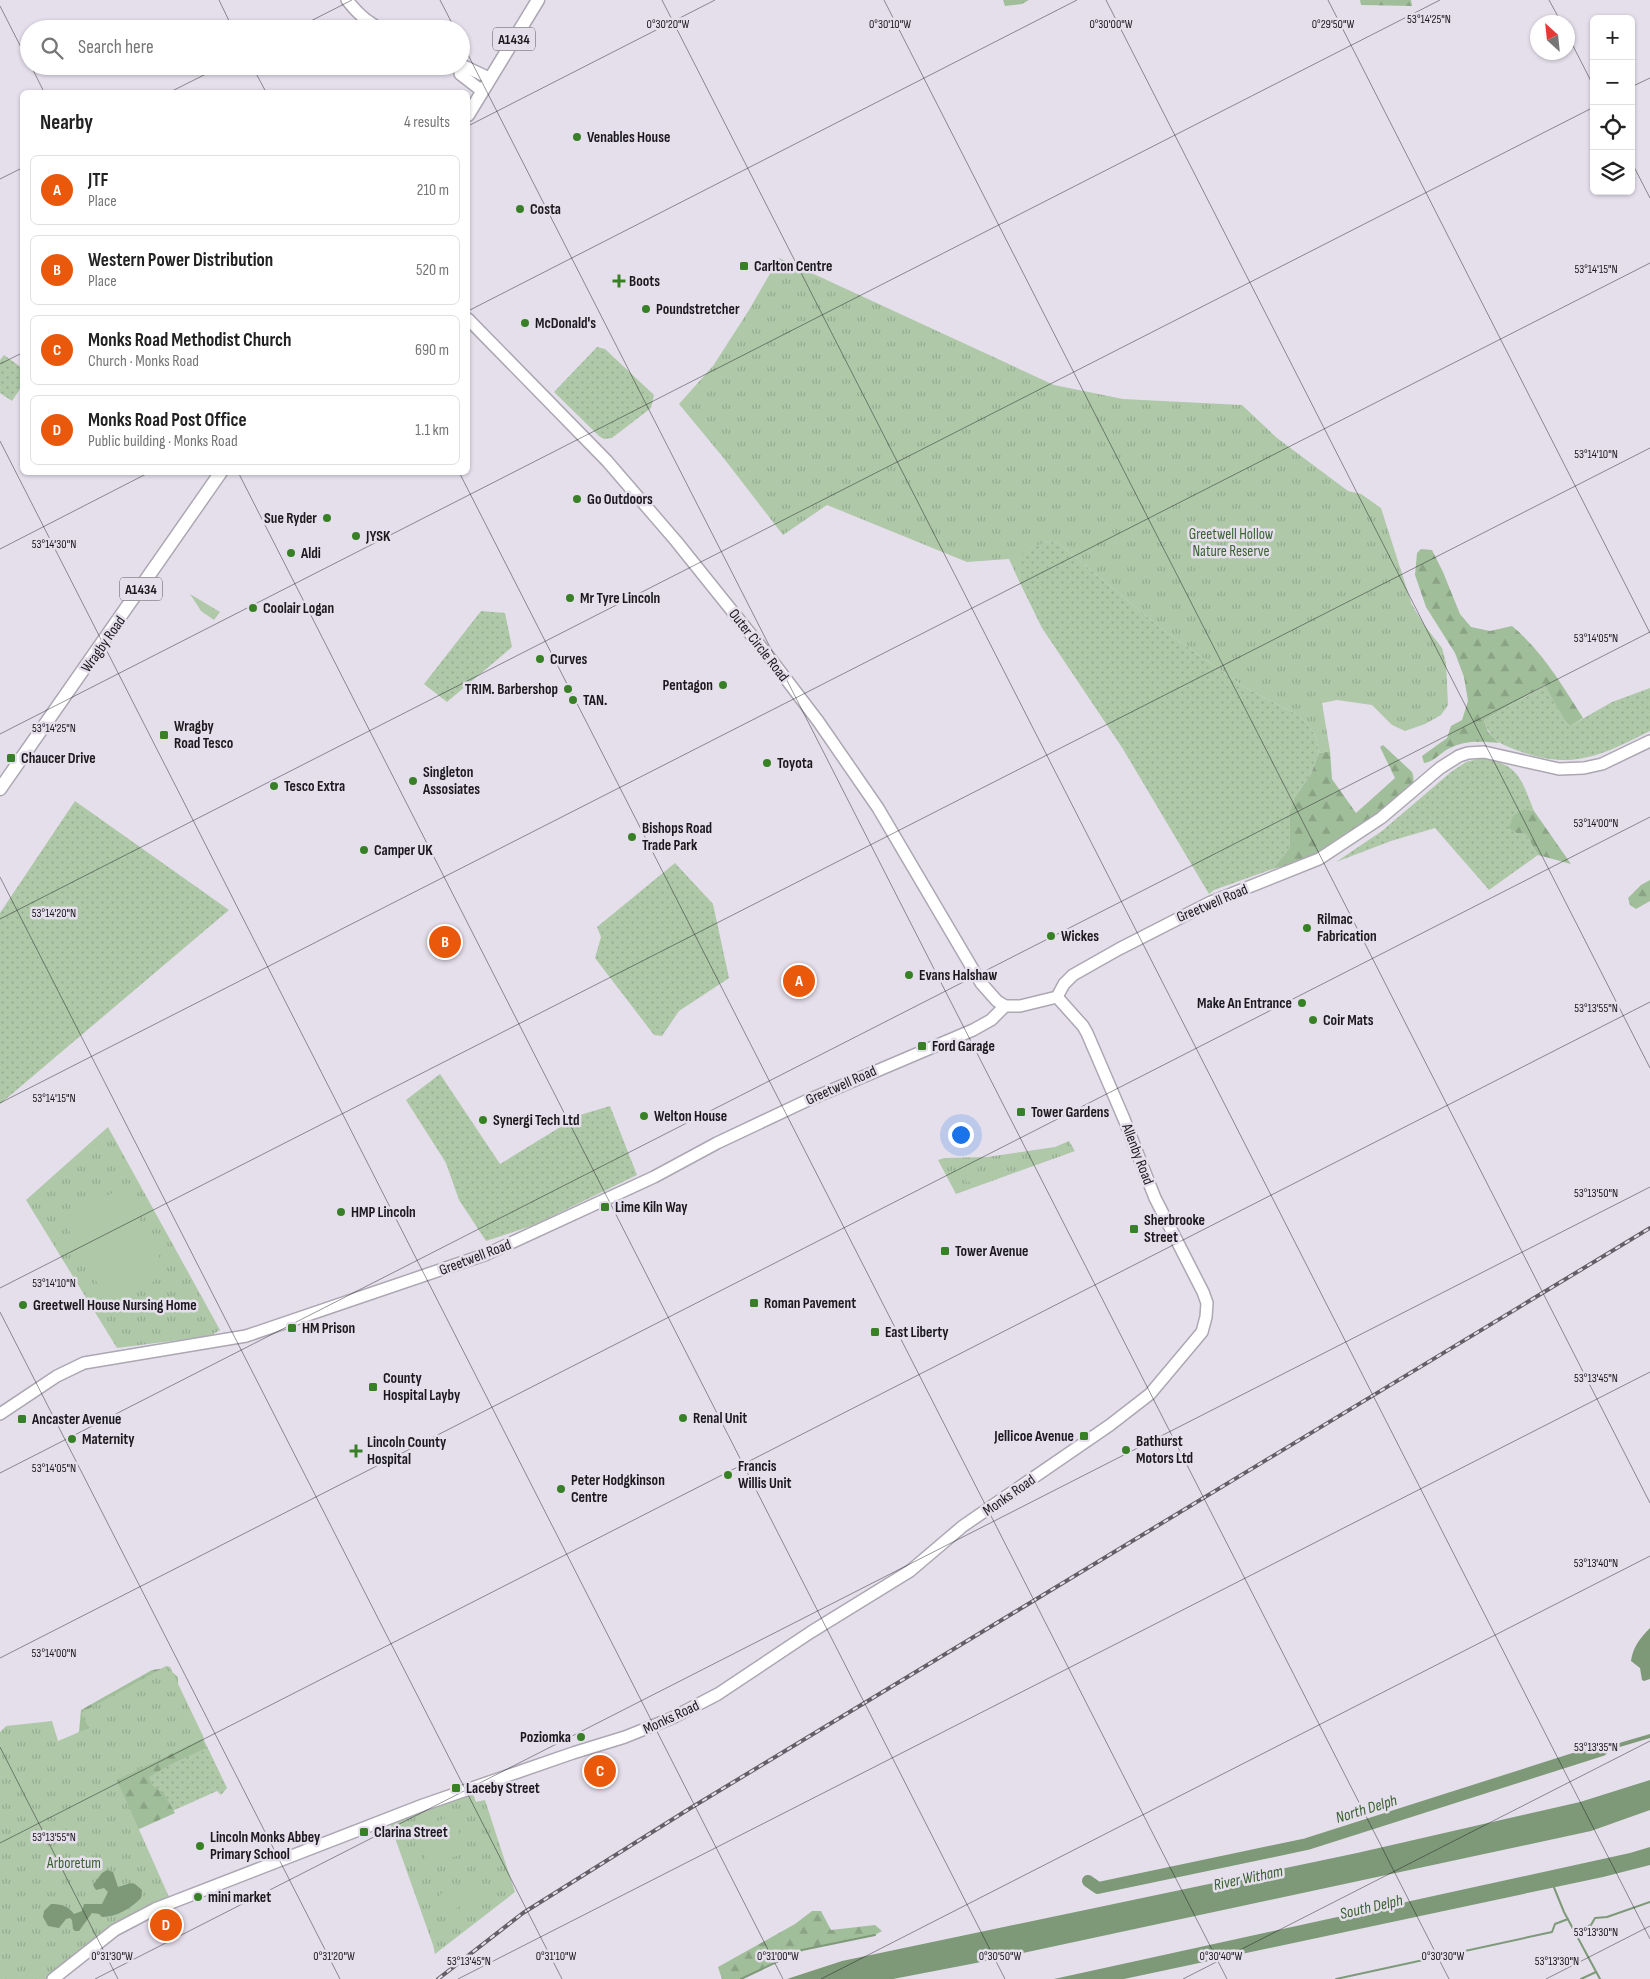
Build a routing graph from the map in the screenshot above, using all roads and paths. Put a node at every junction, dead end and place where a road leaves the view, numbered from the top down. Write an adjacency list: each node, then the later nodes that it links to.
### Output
1 (347, 0): 3 (main road)
2 (538, 0): 6 (main road, A1434)
3 (366, 20)
4 (470, 69): 6 (main road)
5 (461, 75): 7 (main road)
6 (489, 78): 7 (main road, A1434)
7 (482, 91): 8 (main road, A1434)
8 (470, 112)
9 (470, 321): 14 (main road, Outer Circle Road)
10 (219, 475): 12 (main road, Wragby Road / A1434)
11 (1650, 741): 13 (main road, Greetwell Road)
12 (0, 789)
13 (1057, 997): 14 (main road); 15 (main road, Allenby Road)
14 (1005, 1006): 16 (main road, Greetwell Road)
15 (1206, 1317): 17 (main road, Monks Road)
16 (0, 1414)
17 (54, 1979)

